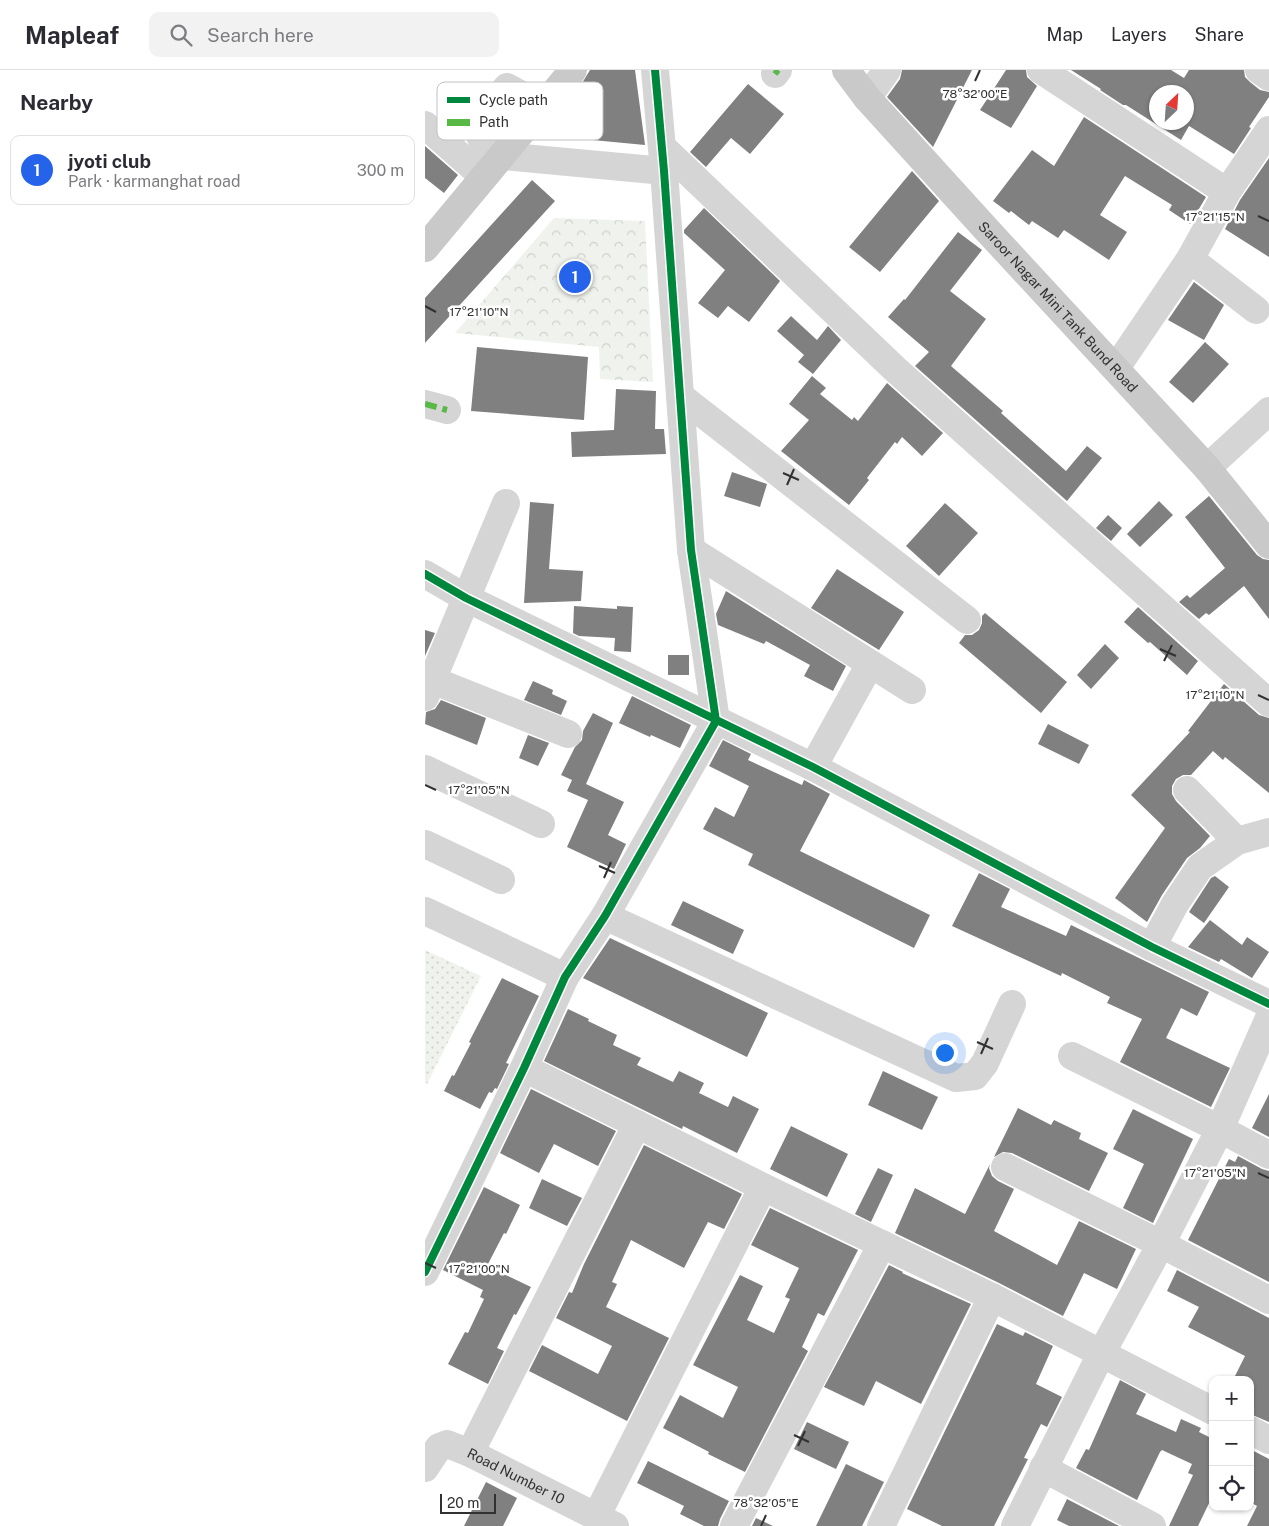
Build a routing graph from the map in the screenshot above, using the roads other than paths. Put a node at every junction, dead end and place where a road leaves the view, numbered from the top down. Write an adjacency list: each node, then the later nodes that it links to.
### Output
1 (573, 70): 8 (main road)
2 (655, 70): 16 (street)
3 (846, 70): 9 (main road, Saroor Nagar Mini Tank Bund Road)
4 (887, 70): 9 (street)
5 (1041, 70): 18 (street)
6 (1259, 70): 7 (street)
7 (1269, 77)
8 (563, 82)
9 (867, 98): 22 (main road, Saroor Nagar Mini Tank Bund Road)
10 (425, 126): 12 (street)
11 (1269, 130): 18 (street)
12 (437, 134)
13 (447, 140): 17 (street)
14 (482, 140): 17 (street)
15 (515, 140): 17 (main road)
16 (663, 159): 17 (street); 23 (street); 35 (street)
17 (492, 168): 19 (main road)
18 (1227, 192): 20 (street)
19 (425, 248)
20 (1189, 259): 21 (street); 22 (street)
21 (1256, 310)
22 (1115, 368): 25 (main road, Saroor Nagar Mini Tank Bund Road)
23 (680, 396): 28 (street); 31 (street)
24 (1269, 411): 25 (street)
25 (1207, 468): 27 (main road, Saroor Nagar Mini Tank Bund Road)
26 (506, 503): 30 (street)
27 (1269, 545)
28 (691, 550): 32 (street); 36 (street)
29 (425, 574): 30 (street)
30 (466, 598): 33 (street); 36 (street)
31 (967, 620)
32 (870, 664): 34 (street); 38 (street)
33 (429, 688): 37 (street)
34 (912, 690)
35 (1269, 702)
36 (716, 721): 38 (street); 47 (street)
37 (569, 734)
38 (813, 767): 48 (street)
39 (425, 769): 41 (street)
40 (1187, 790): 43 (street)
41 (541, 824)
42 (1269, 832): 43 (street)
43 (1237, 840): 48 (street)
44 (425, 844): 45 (street)
45 (501, 880)
46 (425, 911): 49 (street)
47 (605, 916): 49 (street); 50 (street)
48 (1152, 947): 51 (street)
49 (565, 977): 54 (street)
50 (1013, 1004)
51 (1269, 1004)
52 (1269, 1018): 56 (street)
53 (1072, 1056): 56 (street)
54 (524, 1068): 55 (street); 62 (street)
55 (637, 1124): 59 (street); 69 (street)
56 (1220, 1129): 57 (street); 61 (street)
57 (1269, 1155)
58 (1005, 1167): 61 (street)
59 (763, 1187): 60 (street); 72 (street)
60 (882, 1244): 63 (street); 73 (street)
61 (1161, 1244): 64 (street); 65 (street)
62 (425, 1272)
63 (992, 1297): 65 (street); 74 (street)
64 (1269, 1300)
65 (1101, 1354): 66 (street); 71 (street)
66 (1209, 1409)
67 (1254, 1432): 68 (street)
68 (1269, 1440)
69 (470, 1453): 70 (street, Road Number 10); 72 (street, Road Number 10)
70 (425, 1468)
71 (1043, 1468): 75 (street); 76 (street)
72 (605, 1521)
73 (734, 1526)
74 (881, 1526)
75 (1015, 1526)
76 (1152, 1526)

